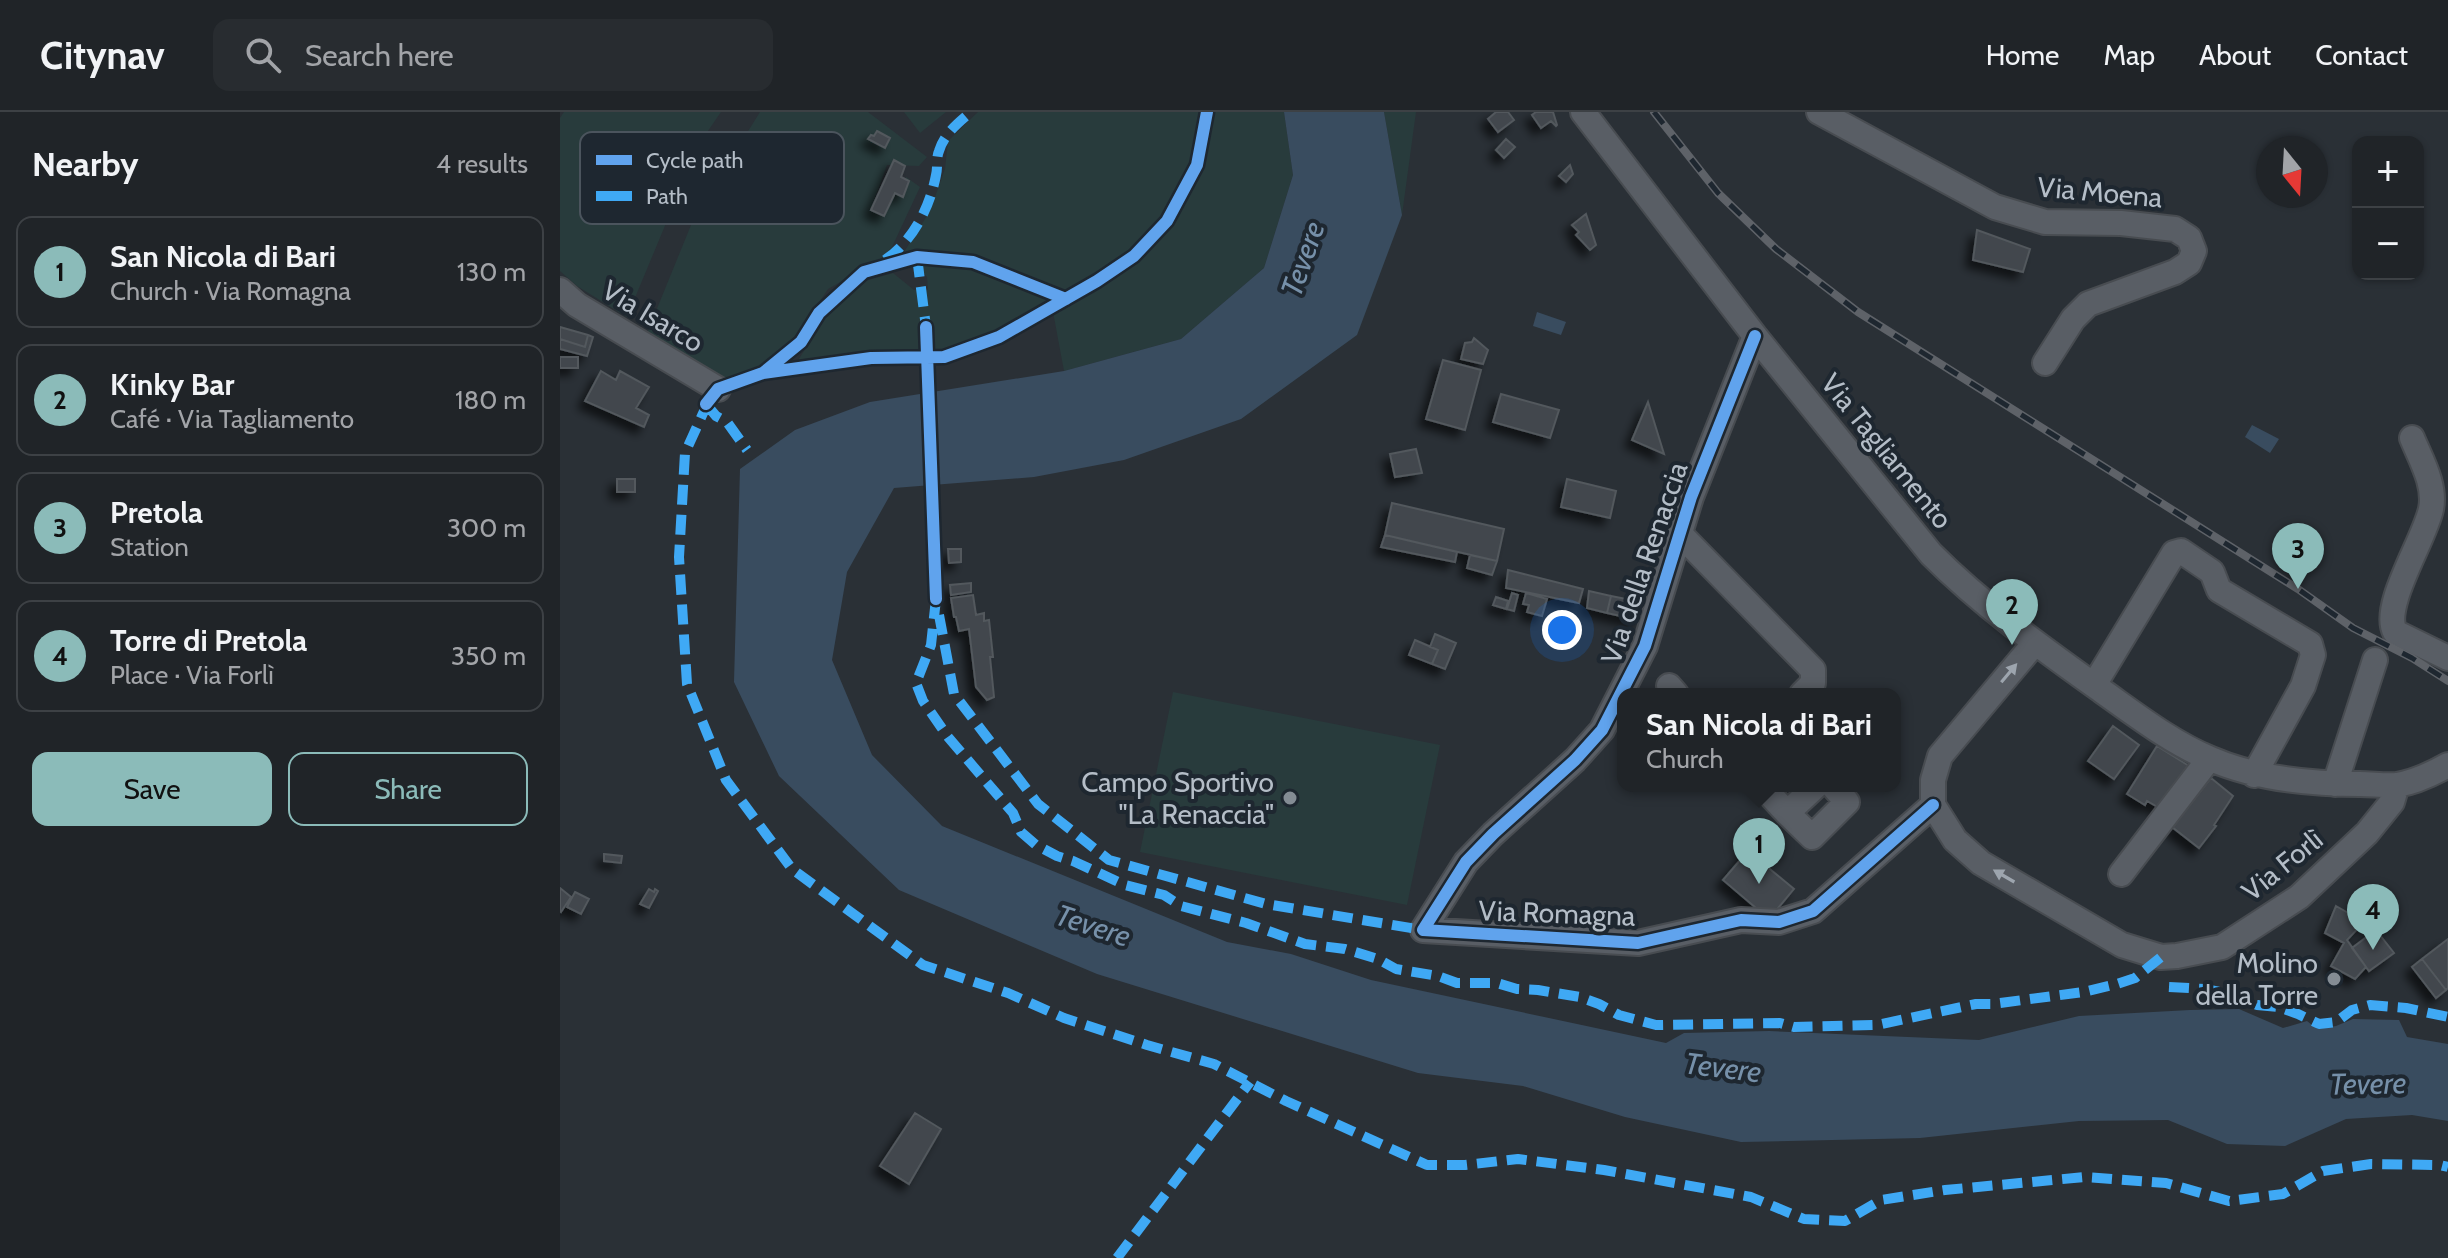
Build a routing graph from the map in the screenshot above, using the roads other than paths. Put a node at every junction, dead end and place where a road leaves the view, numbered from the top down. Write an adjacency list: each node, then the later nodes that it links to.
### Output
1 (1583, 112): 4 (street, Via Tagliamento)
2 (1819, 112): 5 (street, Via Moena)
3 (560, 290): 6 (street, Via Isarco)
4 (1755, 336): 8 (street, Via della Renaccia); 9 (street, Via Tagliamento)
5 (2045, 363)
6 (718, 389)
7 (2412, 438): 10 (street)
8 (1680, 534): 13 (street, Via della Renaccia); 14 (street)
9 (2034, 644): 12 (street, Via Tagliamento); 24 (street, one-way to 9)
10 (2448, 658)
11 (2375, 660): 19 (street)
12 (2094, 685): 16 (street, Via Tagliamento); 18 (street)
13 (1624, 688)
14 (1808, 688)
15 (1617, 701): 27 (street, Via della Renaccia)
16 (2209, 759): 18 (street, Via Tagliamento); 26 (street)
17 (2448, 765): 20 (street, Via Tagliamento)
18 (2254, 775): 19 (street, Via Tagliamento)
19 (2335, 784): 20 (street, Via Tagliamento)
20 (2397, 785): 24 (street, Via Forlì, one-way to 24)
21 (1768, 792): 25 (street)
22 (1810, 792): 25 (street)
23 (1838, 792): 25 (street)
24 (1933, 805): 27 (street, Via Romagna)
25 (1787, 813)
26 (2121, 874)
27 (1423, 930)

